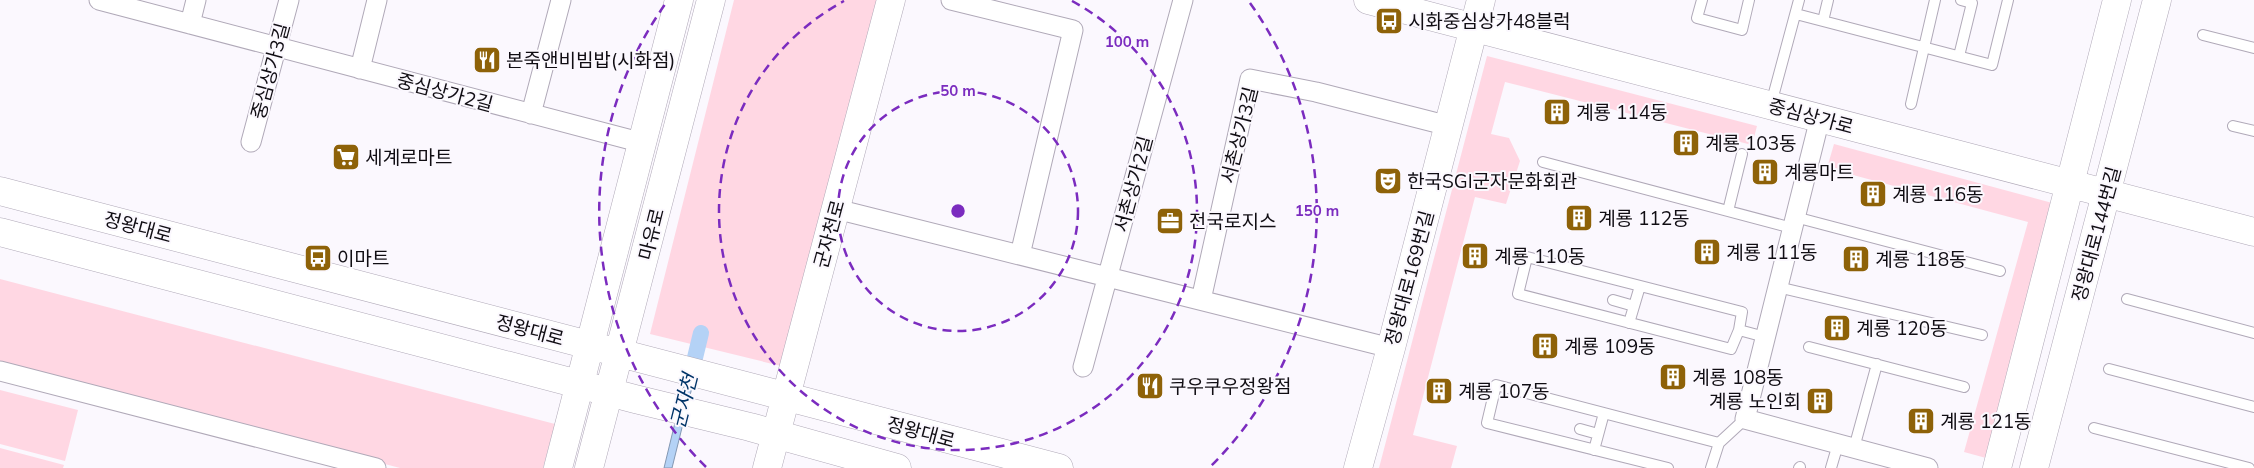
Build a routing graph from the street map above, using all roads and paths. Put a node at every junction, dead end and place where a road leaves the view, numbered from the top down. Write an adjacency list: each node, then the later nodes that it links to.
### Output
1 (99, 0): 24 (street, 중심상가2길)
2 (196, 0): 24 (street)
3 (289, 0): 27 (street, 중심상가3길)
4 (377, 0): 31 (street)
5 (561, 0): 34 (street)
6 (679, 0): 40 (street, 마유로)
7 (711, 0): 68 (street, 마유로)
8 (891, 0): 46 (street, 군자천로)
9 (951, 0): 51 (street)
10 (1182, 0): 53 (street, 서촌상가2길)
11 (1368, 0): 25 (street, 중심상가로)
12 (1481, 0): 25 (street, 정왕대로169번길)
13 (1702, 0): 14 (lane)
14 (1750, 0)
15 (1798, 0): 22 (lane)
16 (1828, 0): 23 (lane)
17 (1935, 0): 28 (lane)
18 (1960, 0): 30 (lane)
19 (2008, 0): 30 (lane)
20 (2117, 0): 43 (street, 정왕대로144번길)
21 (2157, 0): 45 (street, 정왕대로144번길)
22 (1796, 14): 23 (lane); 33 (lane)
23 (1823, 21): 28 (lane)
24 (190, 24): 27 (street, 중심상가2길)
25 (1474, 28): 33 (street, 중심상가로); 36 (street, 정왕대로169번길)
26 (2202, 34): 29 (lane)
27 (276, 47): 31 (street, 중심상가2길); 39 (street, 중심상가3길)
28 (1924, 47): 30 (lane); 32 (lane)
29 (2254, 48)
30 (1959, 56)
31 (360, 69): 34 (street, 중심상가2길)
32 (1910, 104)
33 (1771, 105): 35 (street, 중심상가로)
34 (531, 114): 40 (street, 중심상가2길)
35 (1820, 118): 43 (street, 중심상가로); 48 (street)
36 (1449, 126): 57 (street, 서촌상가3길); 67 (street, 정왕대로169번길)
37 (2233, 126): 38 (lane)
38 (2254, 131)
39 (251, 142)
40 (643, 144): 65 (street, 마유로)
41 (1742, 154): 47 (lane)
42 (1543, 162): 47 (lane)
43 (2070, 184): 45 (street, 중심상가로); 98 (street, 정왕대로144번길)
44 (0, 191): 65 (street, 정왕대로)
45 (2106, 194): 50 (street, 중심상가로); 99 (street, 정왕대로144번길)
46 (836, 209): 51 (street); 76 (street, 군자천로)
47 (1728, 211): 48 (lane)
48 (1794, 222): 52 (lane); 55 (street)
49 (0, 232): 73 (street)
50 (2254, 232)
51 (1020, 255): 53 (street)
52 (2000, 271)
53 (1107, 277): 57 (street); 70 (street, 서촌상가2길)
54 (1640, 286): 59 (lane); 60 (lane); 61 (lane)
55 (1778, 287): 63 (lane); 64 (street)
56 (2127, 299): 62 (lane)
57 (1201, 300): 67 (street)
58 (1613, 300): 59 (lane)
59 (1634, 306): 60 (lane)
60 (1629, 323): 61 (lane)
61 (1739, 330): 64 (lane)
62 (2254, 333)
63 (1982, 334)
64 (1765, 337): 79 (street)
65 (590, 346): 68 (street, 정왕대로); 73 (street, 마유로)
66 (1809, 347): 69 (lane)
67 (1391, 348): 93 (street, 정왕대로169번길)
68 (620, 353): 75 (street, 마유로); 76 (street, 정왕대로)
69 (1877, 364): 74 (lane); 85 (lane)
70 (1083, 367)
71 (2109, 369): 77 (lane)
72 (0, 371): 87 (street)
73 (580, 385): 75 (street); 88 (street, 마유로)
74 (1964, 387)
75 (609, 392): 83 (street); 89 (street, 마유로)
76 (774, 394): 83 (street, 군자천로); 92 (street, 정왕대로)
77 (2254, 407)
78 (1604, 413): 82 (lane); 84 (lane); 86 (lane)
79 (1745, 419): 84 (lane); 85 (street)
80 (1580, 428): 82 (lane)
81 (2094, 428): 100 (lane)
82 (1598, 434): 86 (lane)
83 (776, 436): 90 (street, 군자천로); 91 (street)
84 (1719, 443): 95 (lane)
85 (1846, 446): 96 (lane); 97 (street)
86 (1594, 450): 94 (lane)
87 (376, 468)
88 (558, 468)
89 (589, 468)
90 (767, 468)
91 (897, 468)
92 (1059, 468)
93 (1358, 468)
94 (1668, 468)
95 (1711, 468)
96 (1831, 468)
97 (1928, 468)
98 (1996, 468)
99 (2034, 468)
100 (2249, 468)

